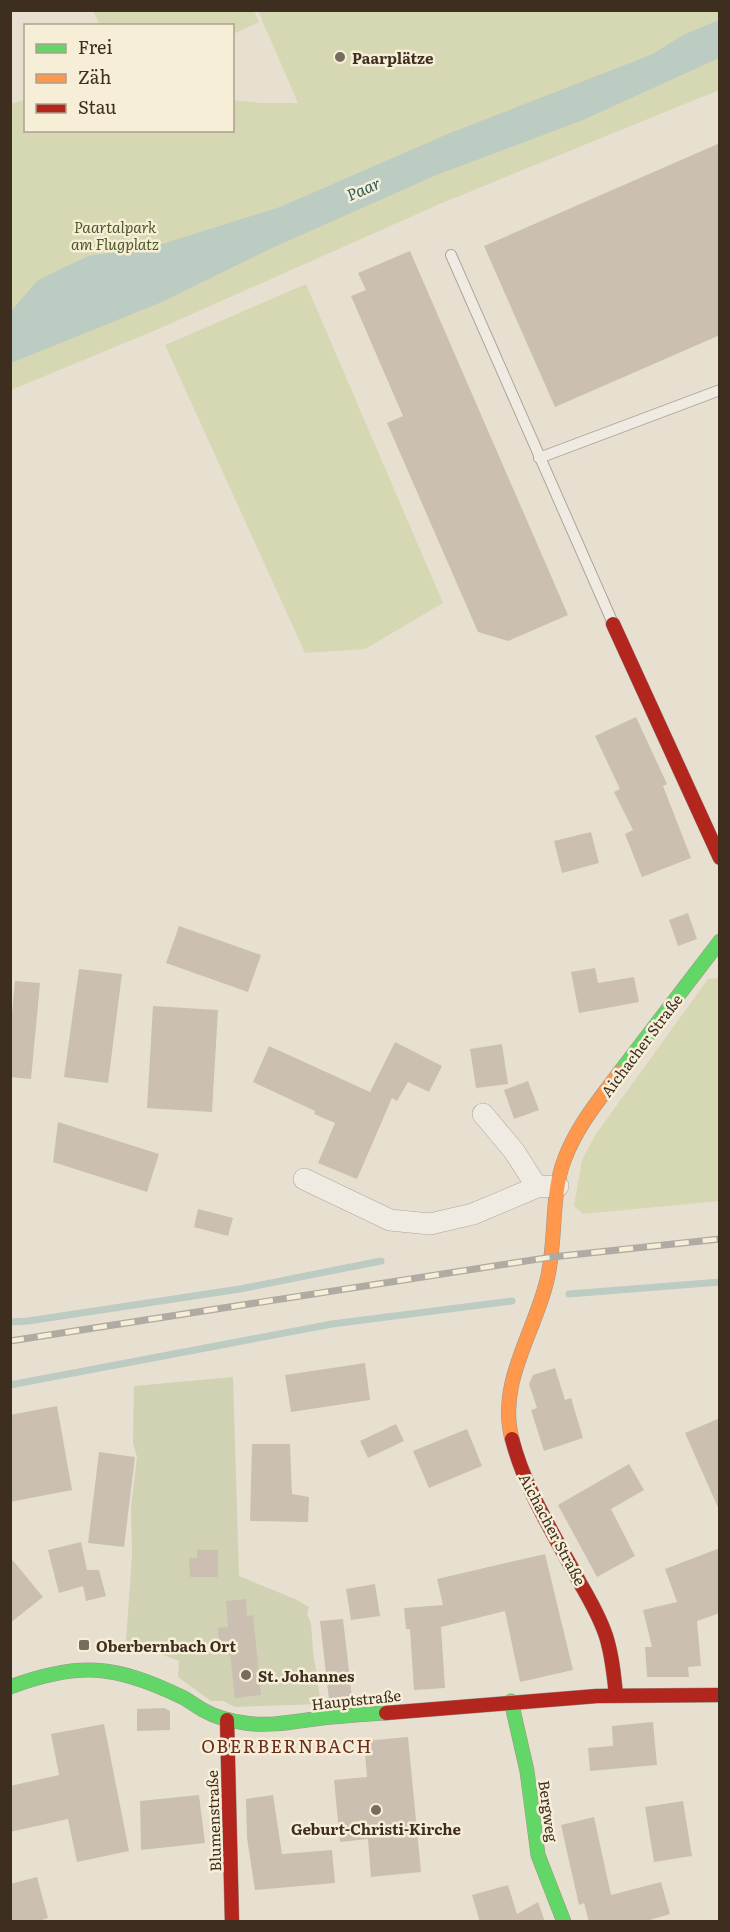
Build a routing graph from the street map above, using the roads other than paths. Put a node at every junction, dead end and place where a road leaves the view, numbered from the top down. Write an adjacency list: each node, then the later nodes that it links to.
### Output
1 (451, 255): 3 (lane)
2 (720, 390): 3 (lane)
3 (539, 458): 4 (lane)
4 (613, 624): 5 (street)
5 (720, 858)
6 (720, 941): 9 (street, Aichacher Straße)
7 (483, 1114): 10 (street)
8 (304, 1179): 10 (street)
9 (558, 1186): 10 (street); 12 (street, Aichacher Straße)
10 (537, 1187)
11 (10, 1687): 15 (street, Hauptstraße)
12 (616, 1695): 13 (street, Hauptstraße); 14 (street, Hauptstraße)
13 (720, 1695)
14 (511, 1701): 15 (street, Hauptstraße); 17 (street, Bergweg)
15 (227, 1720): 16 (street, Blumenstraße)
16 (232, 1922)
17 (564, 1922)

